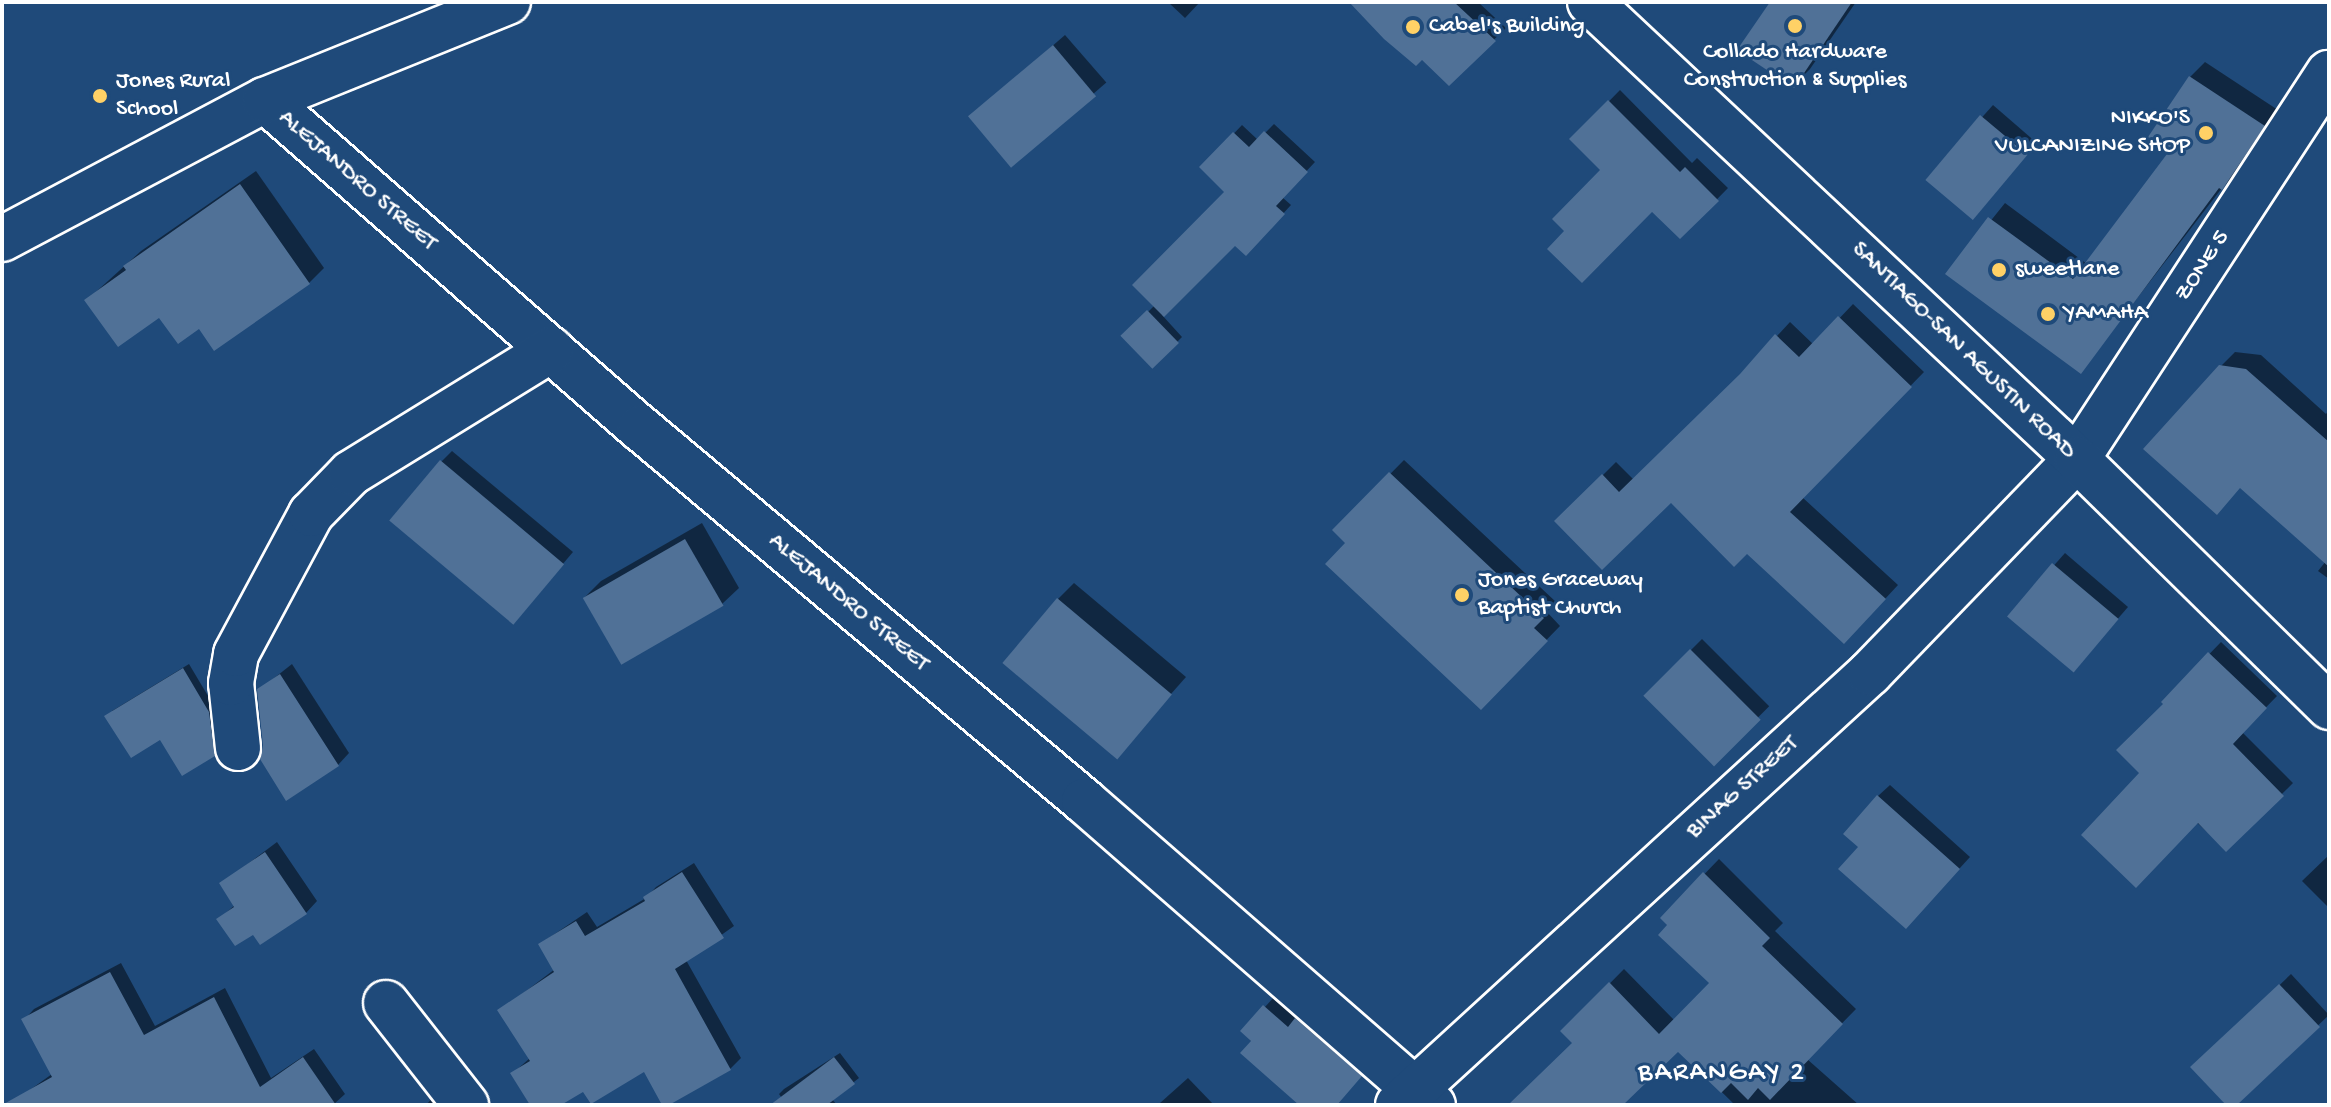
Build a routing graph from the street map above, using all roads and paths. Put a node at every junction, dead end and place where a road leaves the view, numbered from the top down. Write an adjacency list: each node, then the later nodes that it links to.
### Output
1 (508, 2): 4 (street)
2 (1590, 2): 7 (street, SANTIAGO-SAN AGUSTIN ROAD)
3 (2329, 73): 7 (street, ZONE 5)
4 (265, 100): 5 (street); 6 (street, ALEJANDRO STREET)
5 (2, 239)
6 (551, 350): 9 (street); 11 (street, ALEJANDRO STREET)
7 (2077, 459): 8 (street, SANTIAGO-SAN AGUSTIN ROAD); 11 (street, BINAG STREET)
8 (2329, 707)
9 (238, 748)
10 (386, 1003): 12 (street)
11 (1415, 1099)
12 (466, 1105)

